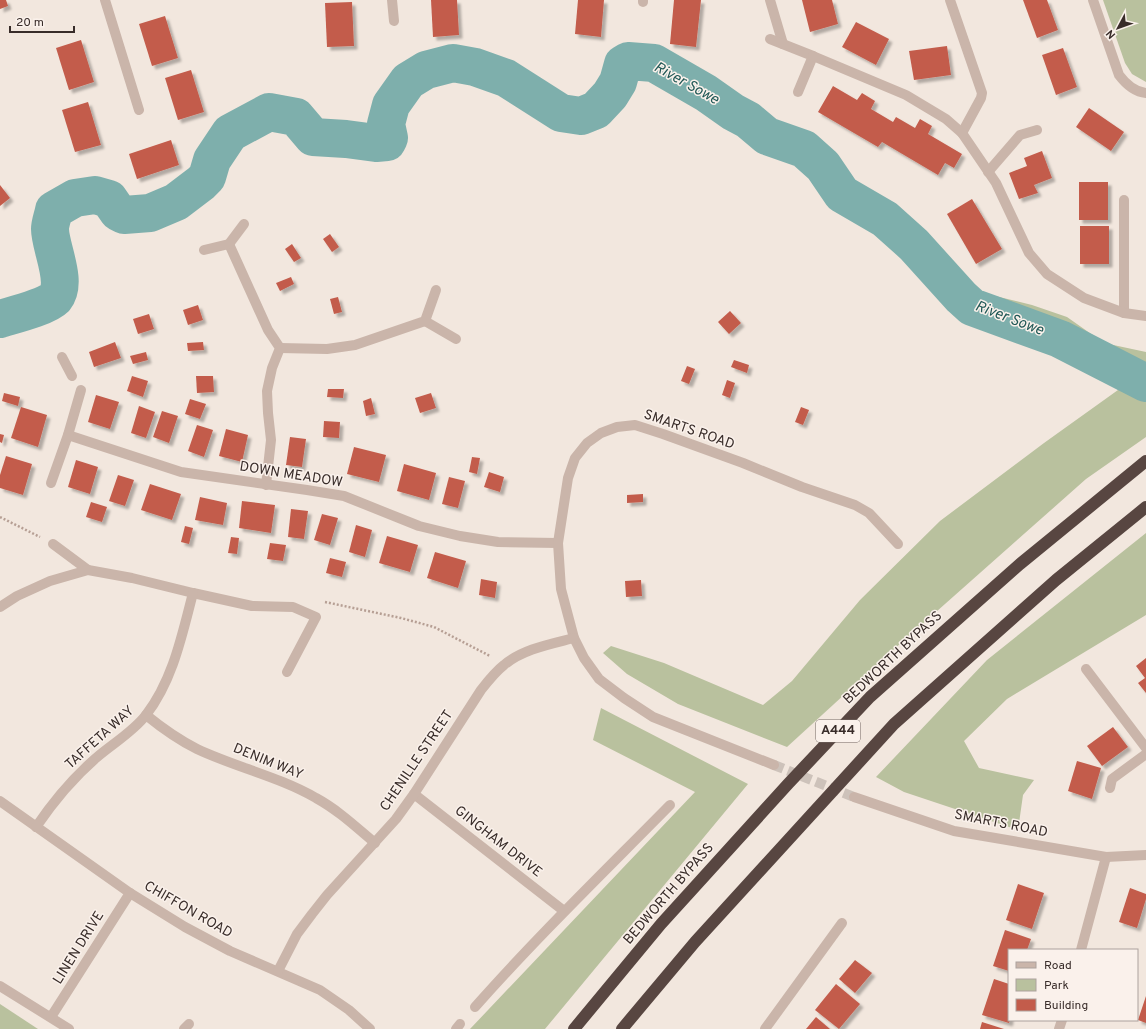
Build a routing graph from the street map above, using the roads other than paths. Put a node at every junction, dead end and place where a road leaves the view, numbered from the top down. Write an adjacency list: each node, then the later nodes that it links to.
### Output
1 (105, 0): 12 (street)
2 (392, 0): 6 (street)
3 (770, 0): 8 (street)
4 (950, 0): 14 (street)
5 (1093, 0): 11 (street)
6 (394, 21)
7 (770, 39): 8 (street)
8 (783, 44): 9 (street)
9 (813, 56): 10 (street); 14 (street)
10 (798, 92)
11 (1146, 93)
12 (139, 110)
13 (1037, 130): 15 (street)
14 (962, 133): 15 (street)
15 (988, 172): 21 (street)
16 (1124, 200): 21 (street)
17 (244, 224): 18 (street)
18 (229, 244): 19 (street); 25 (street)
19 (204, 250)
20 (436, 290): 23 (street)
21 (1124, 313): 22 (street)
22 (1146, 316)
23 (425, 321): 24 (street); 25 (street)
24 (456, 339)
25 (280, 348): 32 (street)
26 (62, 357): 27 (street)
27 (72, 376)
28 (81, 390): 29 (street)
29 (68, 435): 31 (street); 32 (street, DOWN MEADOW)
30 (1142, 464): 66 (highway, BEDWORTH BYPASS / A444)
31 (51, 483)
32 (266, 485): 35 (street, DOWN MEADOW)
33 (1146, 507): 67 (highway, A444)
34 (53, 544): 37 (street)
35 (558, 544): 36 (street, SMARTS ROAD); 40 (street, SMARTS ROAD)
36 (898, 544)
37 (88, 570): 38 (street); 39 (street)
38 (193, 593): 42 (street); 43 (street, TAFFETA WAY)
39 (0, 607)
40 (574, 638): 46 (street, SMARTS ROAD); 48 (street, CHENILLE STREET)
41 (1086, 669): 44 (street)
42 (287, 672)
43 (146, 715): 52 (street, TAFFETA WAY); 53 (street, DENIM WAY)
44 (1146, 748)
45 (1146, 754): 47 (street)
46 (774, 765)
47 (1110, 788)
48 (414, 794): 53 (street, CHENILLE STREET); 57 (street, GINGHAM DRIVE)
49 (854, 797): 55 (street, SMARTS ROAD)
50 (0, 802): 52 (street, CHIFFON ROAD)
51 (670, 806): 57 (street)
52 (36, 827): 56 (street, CHIFFON ROAD)
53 (375, 842): 60 (street, CHENILLE STREET)
54 (1146, 855): 55 (street, SMARTS ROAD)
55 (1106, 857): 59 (street)
56 (130, 893): 60 (street, CHIFFON ROAD); 63 (street, LINEN DRIVE)
57 (564, 911): 62 (street)
58 (842, 923): 68 (street)
59 (1081, 949)
60 (278, 971): 65 (street, CHIFFON ROAD)
61 (0, 986): 63 (street)
62 (475, 1007)
63 (51, 1017): 64 (street)
64 (69, 1029)
65 (370, 1029)
66 (574, 1029)
67 (622, 1029)
68 (765, 1029)

